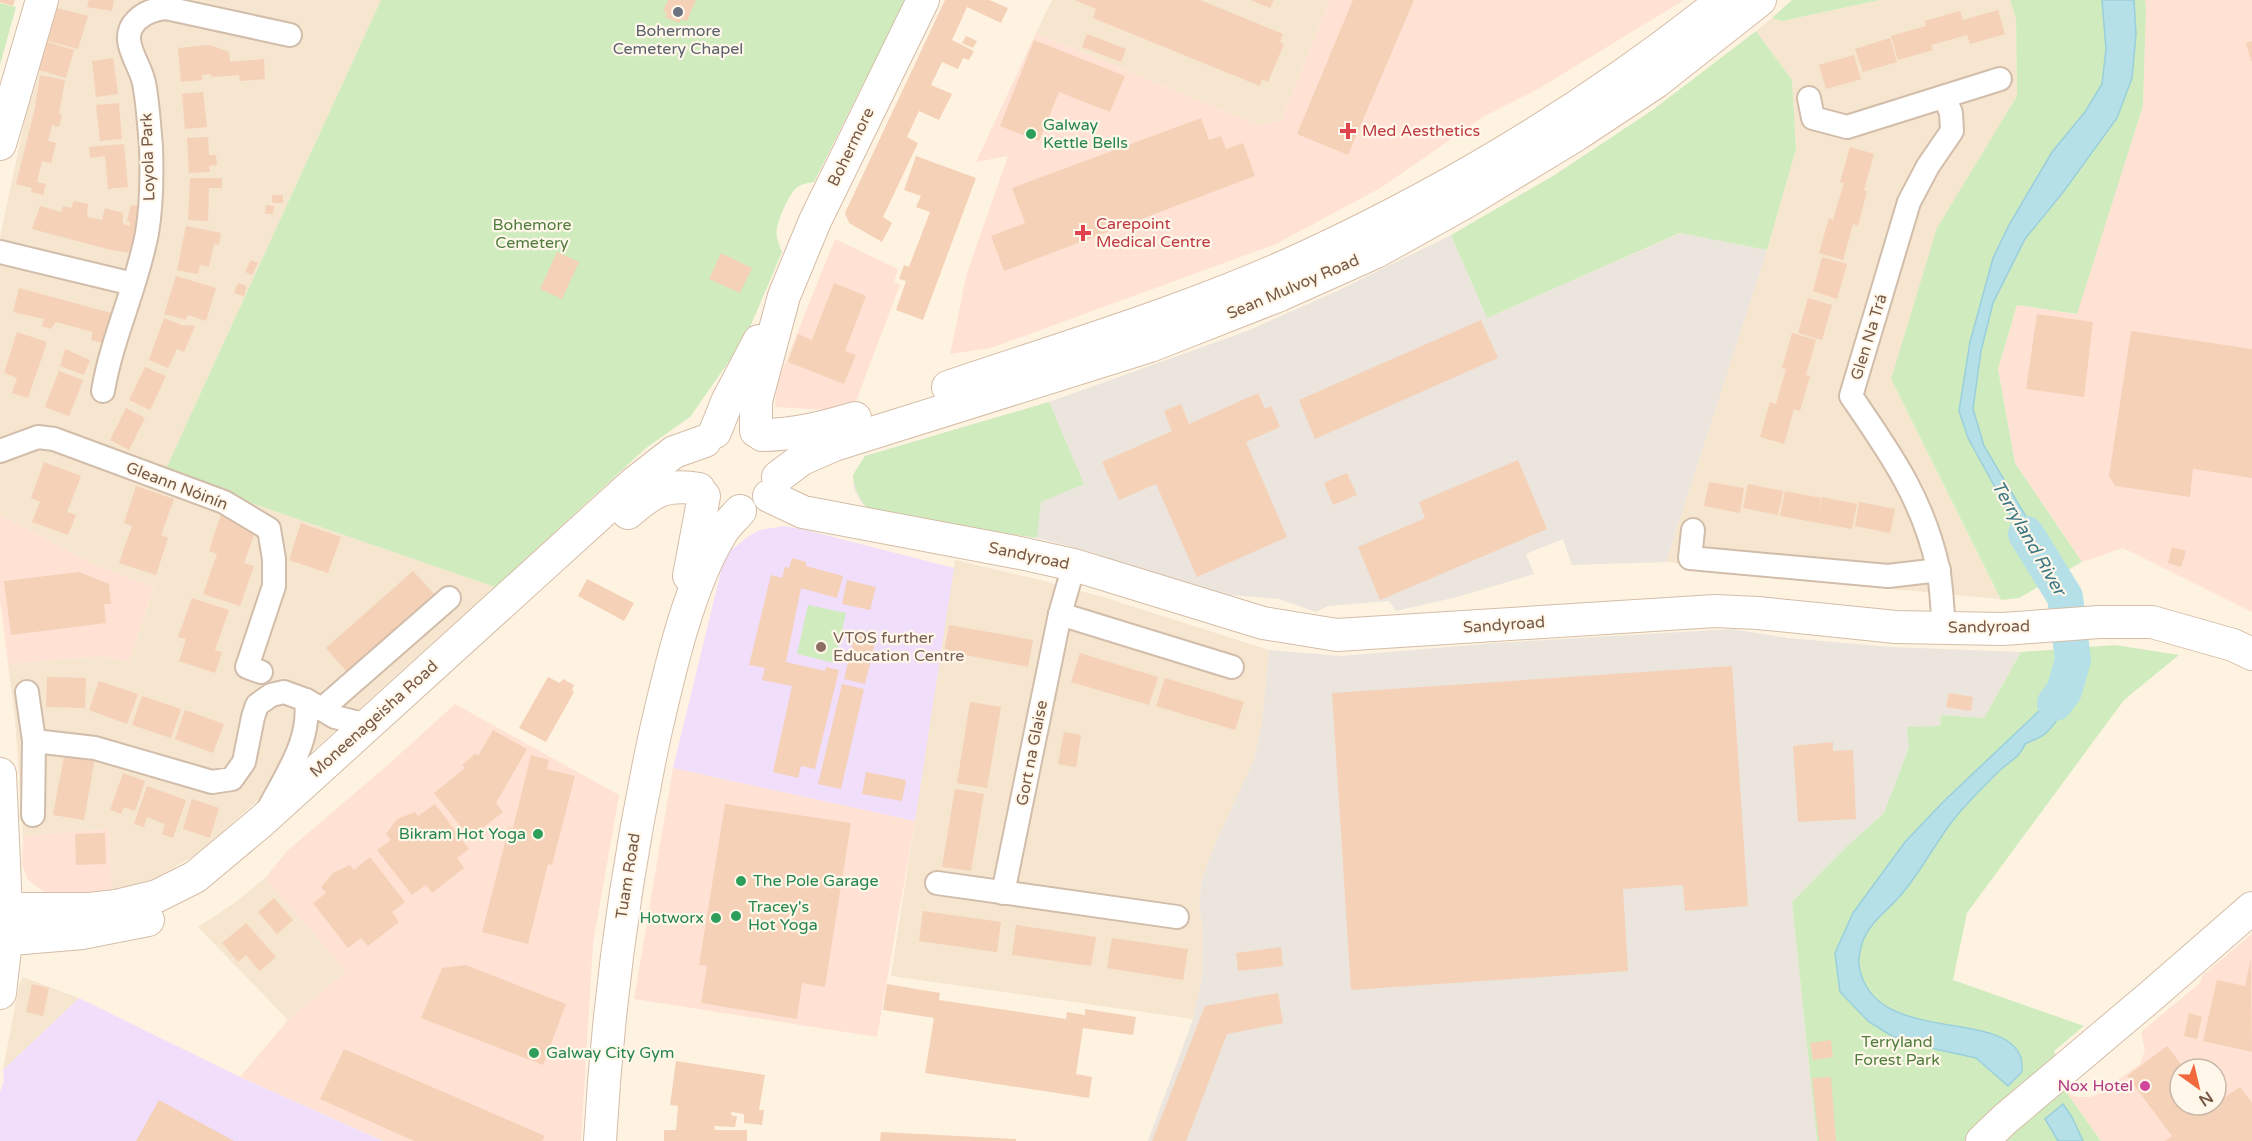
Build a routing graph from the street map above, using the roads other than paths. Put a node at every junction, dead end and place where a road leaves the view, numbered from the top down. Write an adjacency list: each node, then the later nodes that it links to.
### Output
1 (42, 0): 9 (main road)
2 (922, 0): 12 (main road, Bohermore)
3 (1723, 0): 14 (main road, Sean Mulvoy Road)
4 (1760, 0): 17 (main road, Sean Mulvoy Road)
5 (290, 35): 11 (street, Loyola Park)
6 (2000, 79): 8 (street)
7 (1809, 98): 8 (street)
8 (1945, 98): 22 (street, Glen Na Trá)
9 (0, 144)
10 (0, 252): 11 (street)
11 (133, 284): 13 (street, Loyola Park)
12 (784, 296): 14 (main road, Bohermore); 15 (main road, Bohermore)
13 (103, 391)
14 (759, 433): 15 (main road); 17 (main road)
15 (710, 436): 18 (main road); 32 (main road, Moneenageisha Road)
16 (0, 451): 29 (street, Gleann Nóinín)
17 (774, 486): 19 (main road); 21 (main road, Sandyroad)
18 (702, 493): 19 (main road); 25 (main road, Tuam Road); 42 (main road, Moneenageisha Road)
19 (740, 511): 25 (main road, Tuam Road)
20 (1693, 530): 22 (street)
21 (1074, 565): 24 (street, Gort na Glaise); 26 (main road, Sandyroad)
22 (1939, 570): 26 (street, Glen Na Trá)
23 (449, 598): 31 (street)
24 (1060, 614): 28 (street); 38 (street, Gort na Glaise)
25 (686, 615): 44 (main road, Tuam Road)
26 (1944, 628): 27 (main road, Sandyroad)
27 (2252, 654)
28 (1232, 667)
29 (261, 672)
30 (27, 692): 33 (street)
31 (314, 704): 32 (street); 33 (street); 36 (street)
32 (368, 725): 36 (main road, Moneenageisha Road)
33 (34, 741): 35 (street)
34 (0, 774): 40 (main road)
35 (33, 814)
36 (262, 821): 40 (main road, Moneenageisha Road)
37 (937, 883): 38 (street)
38 (1004, 893): 41 (street)
39 (2252, 908): 45 (main road)
40 (3, 909): 42 (main road)
41 (1177, 917)
42 (3, 940): 43 (main road)
43 (0, 993)
44 (600, 1141)
45 (1983, 1141)

